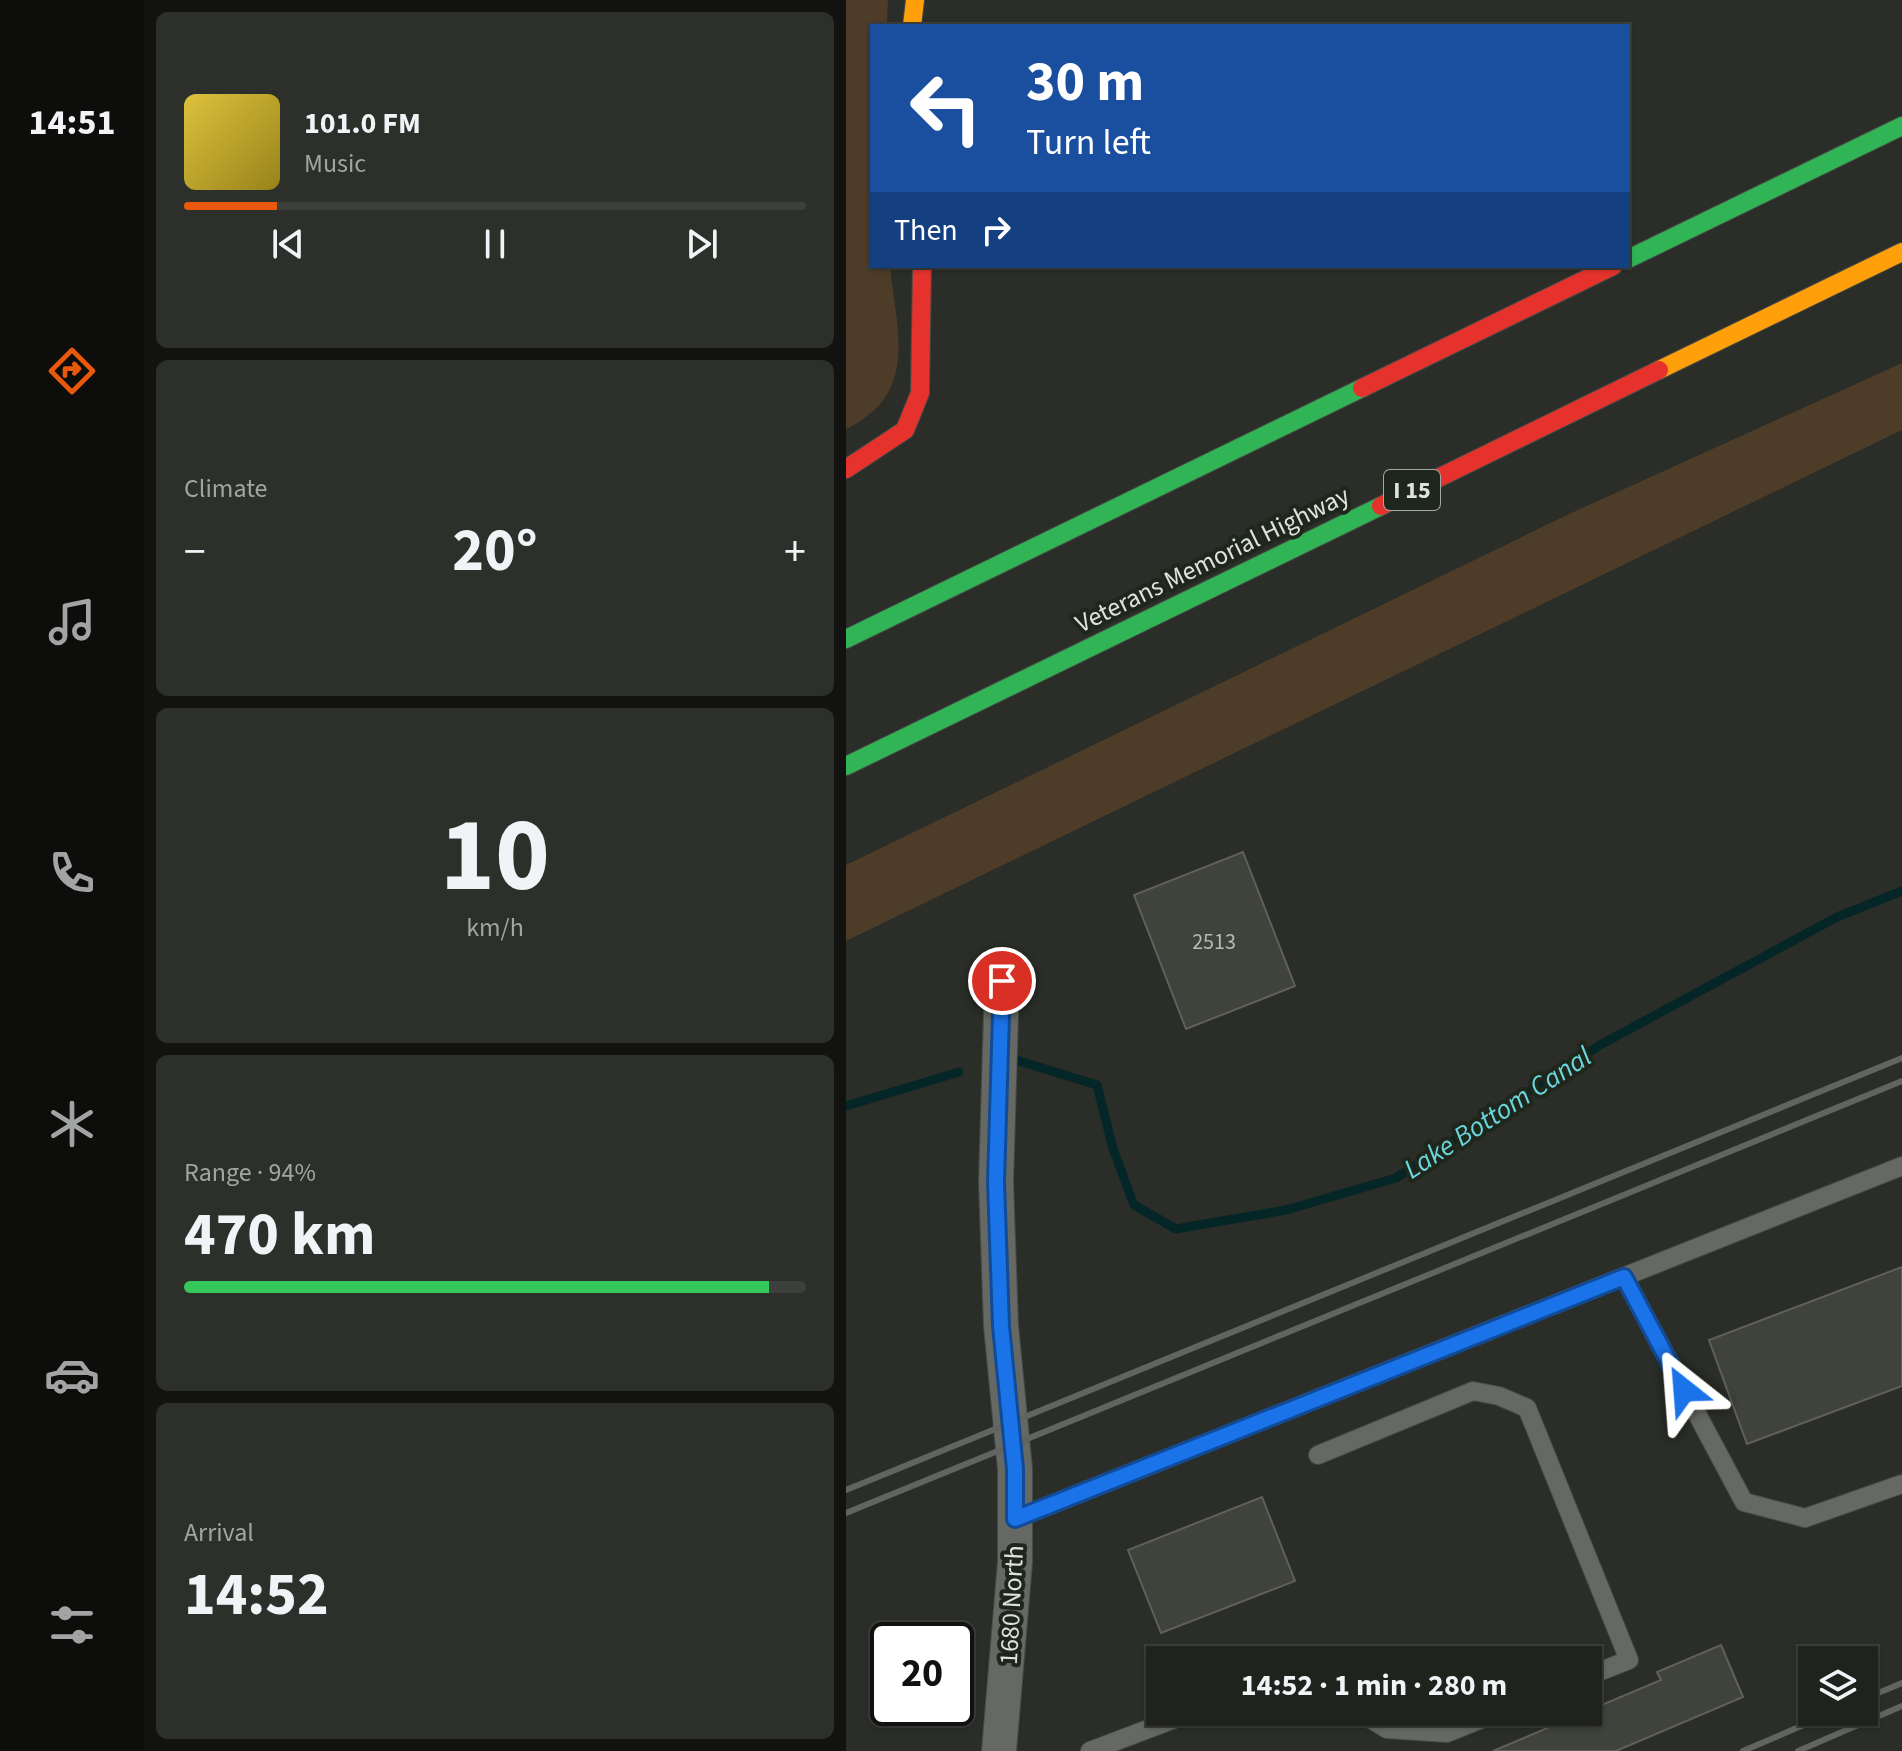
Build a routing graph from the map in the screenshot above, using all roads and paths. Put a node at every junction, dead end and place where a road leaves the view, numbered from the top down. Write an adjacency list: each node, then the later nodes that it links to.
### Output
1 (915, 0): 2 (main road)
2 (912, 24)
3 (1902, 126): 5 (main road)
4 (1902, 252): 10 (main road, Veterans Memorial Highway / I 15)
5 (1630, 258)
6 (922, 268): 8 (main road)
7 (1609, 268): 9 (main road)
8 (846, 469)
9 (846, 639)
10 (846, 766)
11 (1002, 981): 16 (street, 1680 North)
12 (1902, 1166): 13 (lane)
13 (1624, 1277): 15 (lane); 16 (lane)
14 (1318, 1455): 17 (lane)
15 (1902, 1484)
16 (1015, 1519): 21 (street, 1680 North)
17 (1602, 1671)
18 (1156, 1726): 22 (lane)
19 (1382, 1726): 20 (lane)
20 (1464, 1726)
21 (999, 1751)
22 (1090, 1751)

